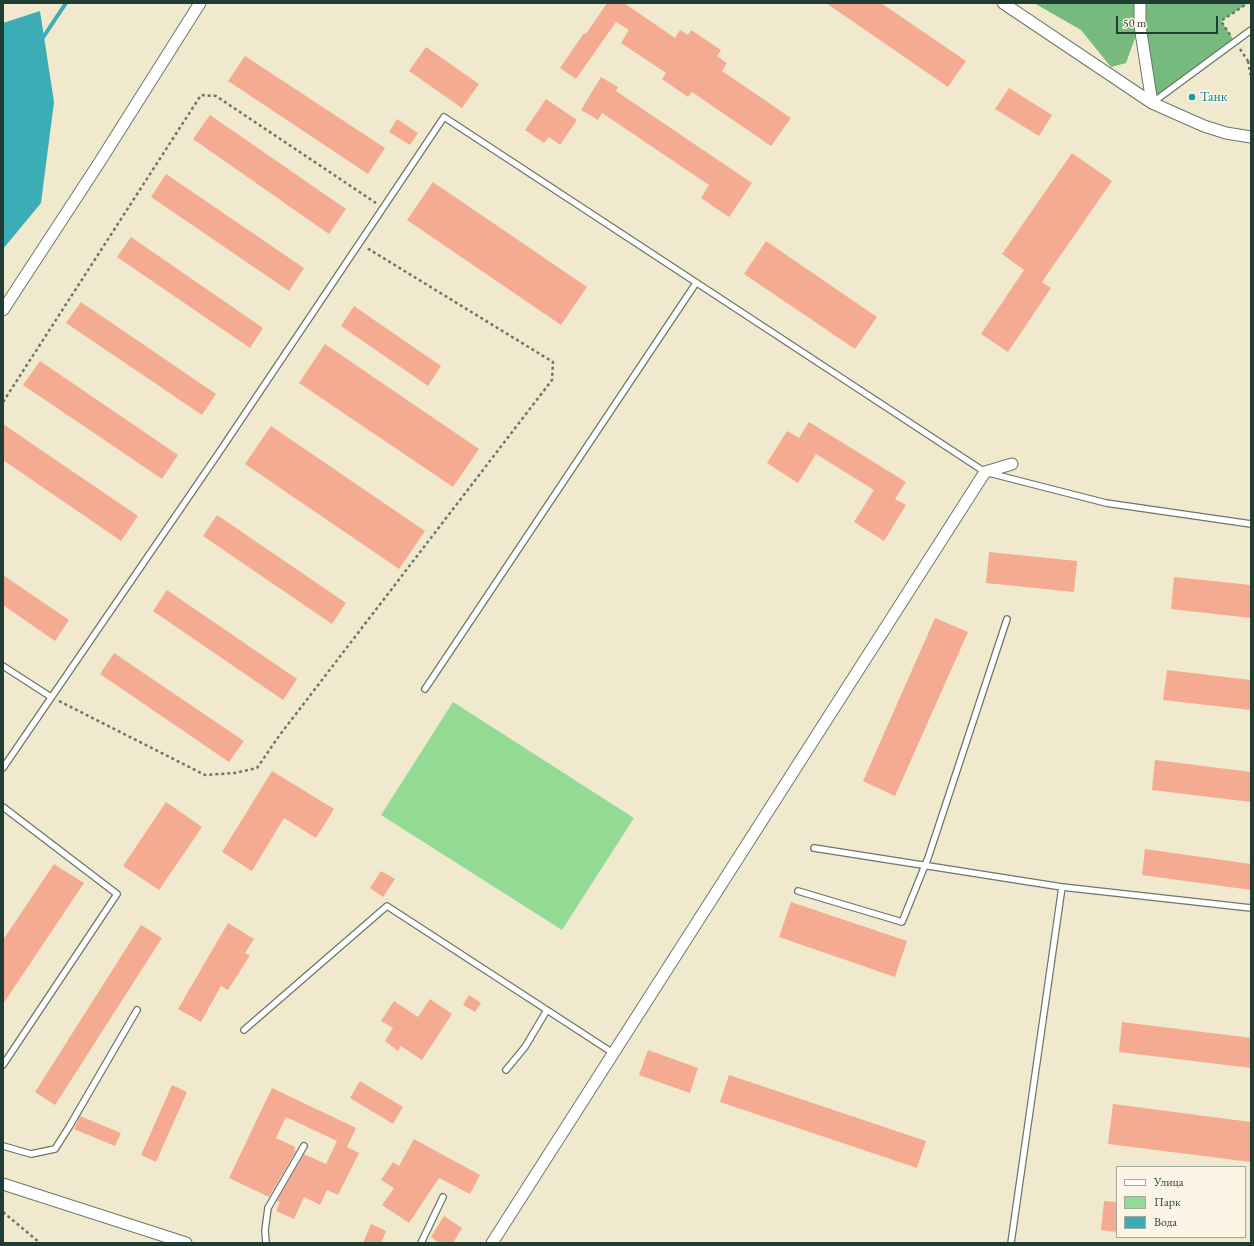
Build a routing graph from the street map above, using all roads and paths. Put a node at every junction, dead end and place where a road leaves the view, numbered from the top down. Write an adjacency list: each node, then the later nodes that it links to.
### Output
1 (200, 3): 12 (street)
2 (1004, 3): 7 (street)
3 (1140, 3): 7 (street)
4 (1251, 30): 7 (lane)
5 (1248, 61): 6 (path)
6 (1251, 77)
7 (1152, 103): 8 (street)
8 (1251, 137)
9 (384, 207): 10 (lane); 11 (lane); 13 (path)
10 (359, 243): 20 (lane); 20 (path)
11 (696, 283): 15 (lane); 19 (lane)
12 (3, 310)
13 (3, 402)
14 (1012, 464): 15 (street)
15 (985, 472): 16 (lane); 31 (street)
16 (1251, 524)
17 (1007, 619): 24 (lane)
18 (3, 666): 20 (lane)
19 (425, 689)
20 (51, 697): 21 (lane)
21 (3, 768)
22 (3, 807): 32 (lane)
23 (814, 848): 24 (lane)
24 (925, 865): 25 (lane); 26 (lane)
25 (1062, 887): 27 (lane); 44 (lane)
26 (798, 891)
27 (1251, 908)
28 (138, 1010): 34 (lane)
29 (547, 1010): 30 (lane); 31 (lane); 33 (lane)
30 (244, 1030)
31 (613, 1054): 43 (street)
32 (3, 1065)
33 (506, 1070)
34 (3, 1146)
35 (304, 1146): 41 (lane)
36 (3, 1184): 40 (street)
37 (443, 1197): 42 (lane)
38 (3, 1212): 39 (path)
39 (40, 1243)
40 (186, 1243)
41 (266, 1243)
42 (421, 1243)
43 (492, 1243)
44 (1011, 1243)

